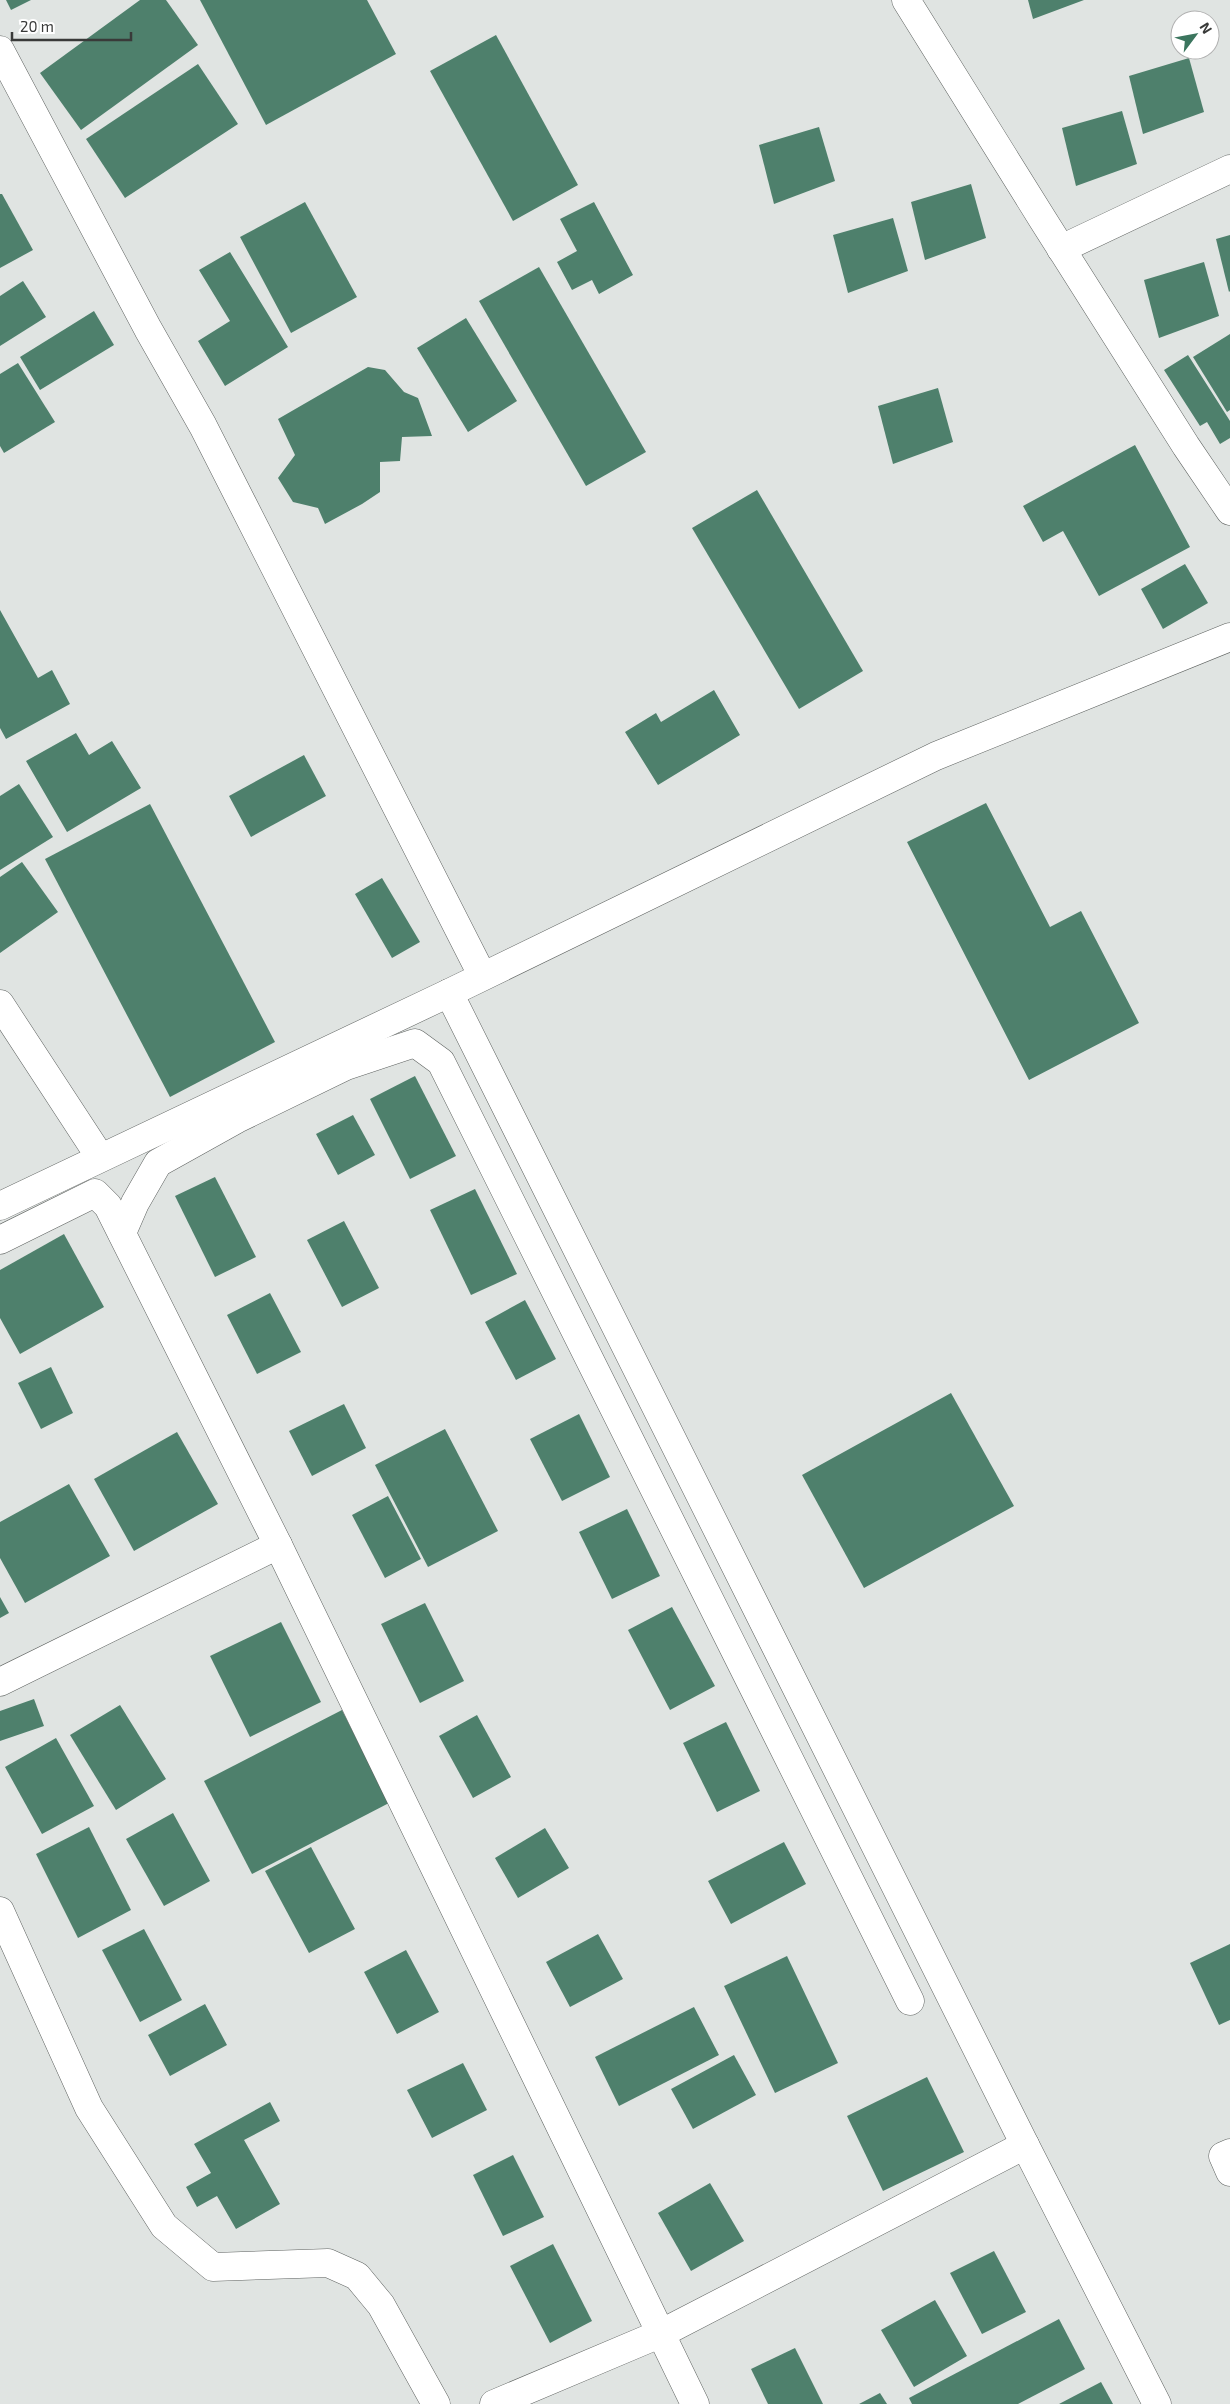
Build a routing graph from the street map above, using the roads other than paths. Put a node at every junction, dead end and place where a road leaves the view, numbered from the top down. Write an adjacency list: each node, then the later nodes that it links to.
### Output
1 (906, 0): 4 (street)
2 (0, 50): 7 (street)
3 (1230, 169): 4 (street)
4 (1061, 248): 5 (street)
5 (1230, 511)
6 (1229, 640): 7 (street)
7 (482, 975): 8 (street)
8 (449, 992): 10 (street); 18 (street)
9 (0, 1004): 10 (street)
10 (100, 1157): 11 (street)
11 (0, 1206)
12 (122, 1233): 13 (street); 14 (street); 17 (street)
13 (0, 1240)
14 (278, 1545): 15 (street); 21 (street)
15 (0, 1682)
16 (0, 1911): 22 (street)
17 (910, 2001)
18 (1025, 2145): 21 (street); 25 (street)
19 (1230, 2153): 20 (street)
20 (1230, 2172)
21 (662, 2333): 23 (street); 24 (street)
22 (436, 2404)
23 (494, 2404)
24 (695, 2404)
25 (1157, 2404)

